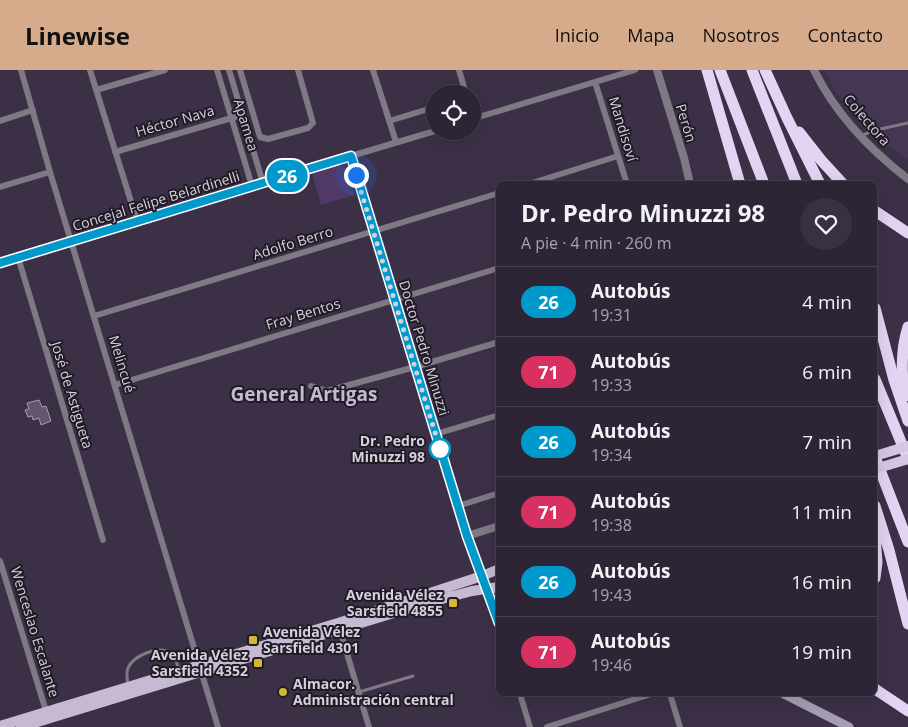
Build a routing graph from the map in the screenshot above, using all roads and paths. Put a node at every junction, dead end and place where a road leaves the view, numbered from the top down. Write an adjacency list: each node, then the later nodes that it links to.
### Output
1 (21, 70): 21 (street, Melincué)
2 (90, 70): 19 (street)
3 (165, 70): 19 (street)
4 (217, 70): 25 (street, Apamea)
5 (229, 70): 23 (street, Apamea)
6 (240, 70): 7 (street)
7 (298, 70)
8 (373, 70): 27 (street)
9 (459, 70): 18 (street)
10 (635, 70): 17 (street)
11 (657, 70): 39 (street, Perón)
12 (707, 70): 40 (highway)
13 (720, 70): 41 (highway)
14 (752, 70): 42 (highway)
15 (765, 70): 20 (highway)
16 (814, 70): 30 (street, Colectora)
17 (595, 82): 24 (street); 34 (street, Mandisoví)
18 (463, 85)
19 (96, 90): 32 (street)
20 (779, 100): 43 (highway); 44 (highway)
21 (33, 110): 26 (street); 35 (street, Melincué)
22 (426, 110): 27 (street)
23 (242, 115): 25 (street, Héctor Nava); 45 (street, Apamea)
24 (481, 115)
25 (231, 118): 32 (street, Héctor Nava); 46 (street, Apamea)
26 (0, 121)
27 (389, 122): 31 (street)
28 (908, 124): 30 (lane)
29 (426, 133): 31 (street, Concejal Felipe Belardinelli)
30 (860, 137): 36 (street, Colectora)
31 (396, 142): 33 (street, Concejal Felipe Belardinelli)
32 (115, 152): 50 (street)
33 (351, 156): 45 (main road, Concejal Felipe Belardinelli); 51 (main road, Doctor Pedro Minuzzi)
34 (618, 156): 37 (street); 38 (street, Mandisoví)
35 (50, 172): 47 (street); 53 (street, Melincué)
36 (908, 179)
37 (539, 181)
38 (626, 181)
39 (689, 181)
40 (738, 181)
41 (763, 181)
42 (796, 181)
43 (819, 181)
44 (840, 181)
45 (263, 183): 46 (main road, Concejal Felipe Belardinelli)
46 (252, 186): 50 (main road, Concejal Felipe Belardinelli)
47 (0, 187)
48 (496, 194): 51 (street, Adolfo Berro)
49 (877, 212): 52 (highway)
50 (136, 221): 53 (main road, Concejal Felipe Belardinelli)
51 (374, 232): 57 (main road, Doctor Pedro Minuzzi); 59 (street, Adolfo Berro)
52 (908, 233)
53 (72, 241): 54 (main road, Concejal Felipe Belardinelli); 59 (street, Melincué)
54 (18, 257): 55 (main road, Concejal Felipe Belardinelli); 80 (street, José de Astigueta)
55 (0, 262)
56 (496, 269): 57 (street, Fray Bentos)
57 (394, 299): 62 (main road, Doctor Pedro Minuzzi); 63 (street, Fray Bentos)
58 (877, 315): 68 (highway)
59 (94, 316): 63 (street, Melincué)
60 (908, 326): 66 (highway)
61 (496, 343): 62 (street)
62 (415, 367): 65 (street); 69 (main road, Doctor Pedro Minuzzi)
63 (115, 384): 90 (street, Melincué)
64 (877, 384): 72 (highway)
65 (312, 386)
66 (908, 410)
67 (496, 416): 69 (street)
68 (908, 421)
69 (436, 434): 76 (main road, Doctor Pedro Minuzzi)
70 (908, 446): 71 (highway, bridge)
71 (877, 456)
72 (908, 459): 74 (highway, bridge)
73 (877, 462): 81 (highway)
74 (877, 468)
75 (496, 494): 76 (street)
76 (458, 506): 79 (main road, Doctor Pedro Minuzzi)
77 (877, 512): 88 (highway)
78 (496, 527): 79 (street)
79 (467, 536): 84 (main road, Doctor Pedro Minuzzi)
80 (103, 540)
81 (908, 542)
82 (0, 561): 100 (street, Wenceslao Escalante)
83 (496, 570): 84 (main road)
84 (482, 576): 86 (main road, Doctor Pedro Minuzzi); 90 (main road)
85 (496, 587): 86 (main road)
86 (487, 588): 87 (main road, Doctor Pedro Minuzzi); 89 (main road)
87 (496, 614)
88 (908, 624)
89 (340, 630): 90 (main road); 95 (street)
90 (201, 669): 91 (main road); 103 (main road); 104 (street, Melincué)
91 (179, 671): 93 (main road); 93 (lane)
92 (414, 676): 95 (lane)
93 (128, 687): 100 (main road)
94 (877, 690): 101 (highway)
95 (359, 692): 105 (street)
96 (521, 696): 106 (street)
97 (645, 696): 107 (street)
98 (671, 696): 108 (street)
99 (788, 696): 109 (main road)
100 (46, 711): 102 (main road)
101 (908, 711)
102 (0, 726)
103 (21, 727)
104 (218, 727)
105 (369, 727)
106 (530, 727)
107 (547, 727)
108 (680, 727)
109 (849, 727)

